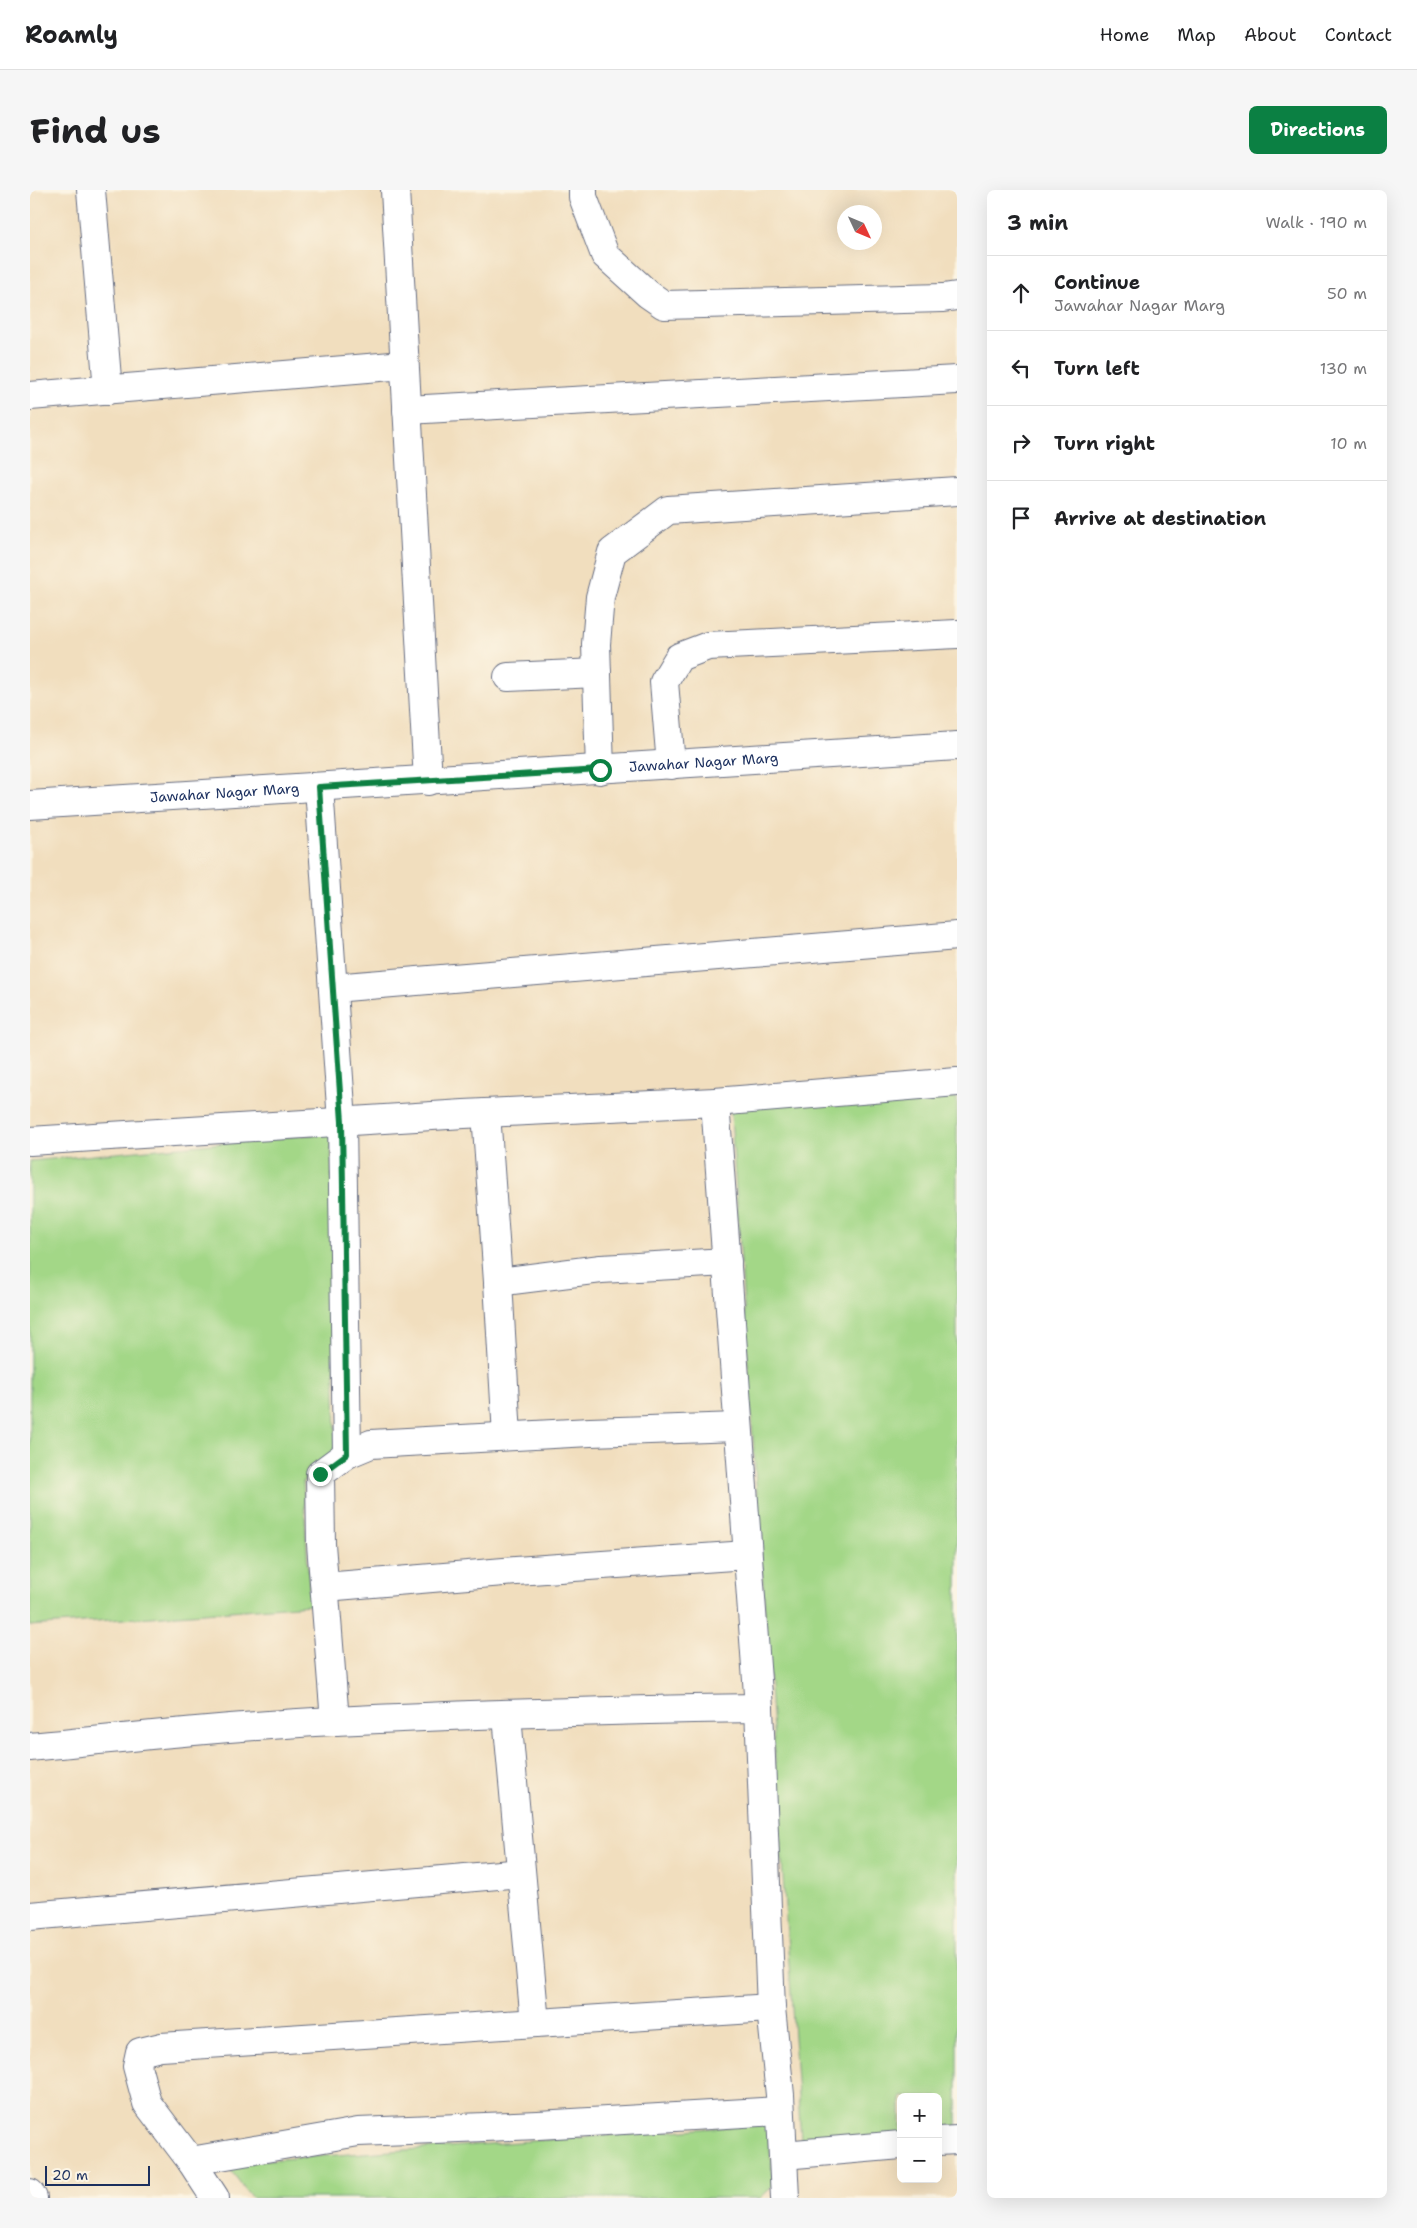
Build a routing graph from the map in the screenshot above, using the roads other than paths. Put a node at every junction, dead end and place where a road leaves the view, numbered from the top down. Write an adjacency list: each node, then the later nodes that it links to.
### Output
1 (92, 190): 7 (street)
2 (395, 190): 5 (street)
3 (583, 190): 4 (street)
4 (957, 296)
5 (404, 365): 7 (street); 9 (street)
6 (957, 380): 9 (street)
7 (108, 390): 8 (street)
8 (30, 396)
9 (407, 410): 17 (street)
10 (957, 491): 12 (street)
11 (957, 634): 15 (street)
12 (597, 673): 13 (street); 16 (street)
13 (508, 677)
14 (957, 746): 15 (street, Jawahar Nagar Marg)
15 (671, 765): 16 (street, Jawahar Nagar Marg)
16 (600, 770): 17 (street, Jawahar Nagar Marg)
17 (428, 781): 18 (street, Jawahar Nagar Marg)
18 (319, 787): 19 (street, Jawahar Nagar Marg); 21 (street)
19 (30, 805)
20 (957, 936): 21 (street)
21 (332, 988): 25 (street)
22 (957, 1082): 23 (street)
23 (715, 1102): 24 (street); 27 (street)
24 (486, 1113): 25 (street); 28 (street)
25 (342, 1122): 26 (street); 31 (street)
26 (30, 1141)
27 (726, 1262): 28 (street); 29 (street)
28 (498, 1282): 30 (street)
29 (738, 1427): 30 (street); 32 (street)
30 (507, 1436): 31 (street)
31 (347, 1454): 33 (street)
32 (747, 1555): 33 (street); 34 (street)
33 (325, 1587): 36 (street)
34 (759, 1708): 35 (street); 40 (street)
35 (507, 1716): 36 (street); 38 (street)
36 (335, 1721): 37 (street)
37 (30, 1747)
38 (521, 1873): 39 (street); 41 (street)
39 (30, 1916)
40 (771, 2008): 41 (street); 42 (street)
41 (535, 2023): 47 (street)
42 (780, 2111): 46 (street); 47 (street)
43 (957, 2140): 44 (street)
44 (942, 2141)
45 (897, 2145): 46 (street)
46 (783, 2155): 49 (street)
47 (191, 2161): 51 (street)
48 (30, 2193): 50 (street)
49 (782, 2195)
50 (33, 2198)
51 (215, 2198)

